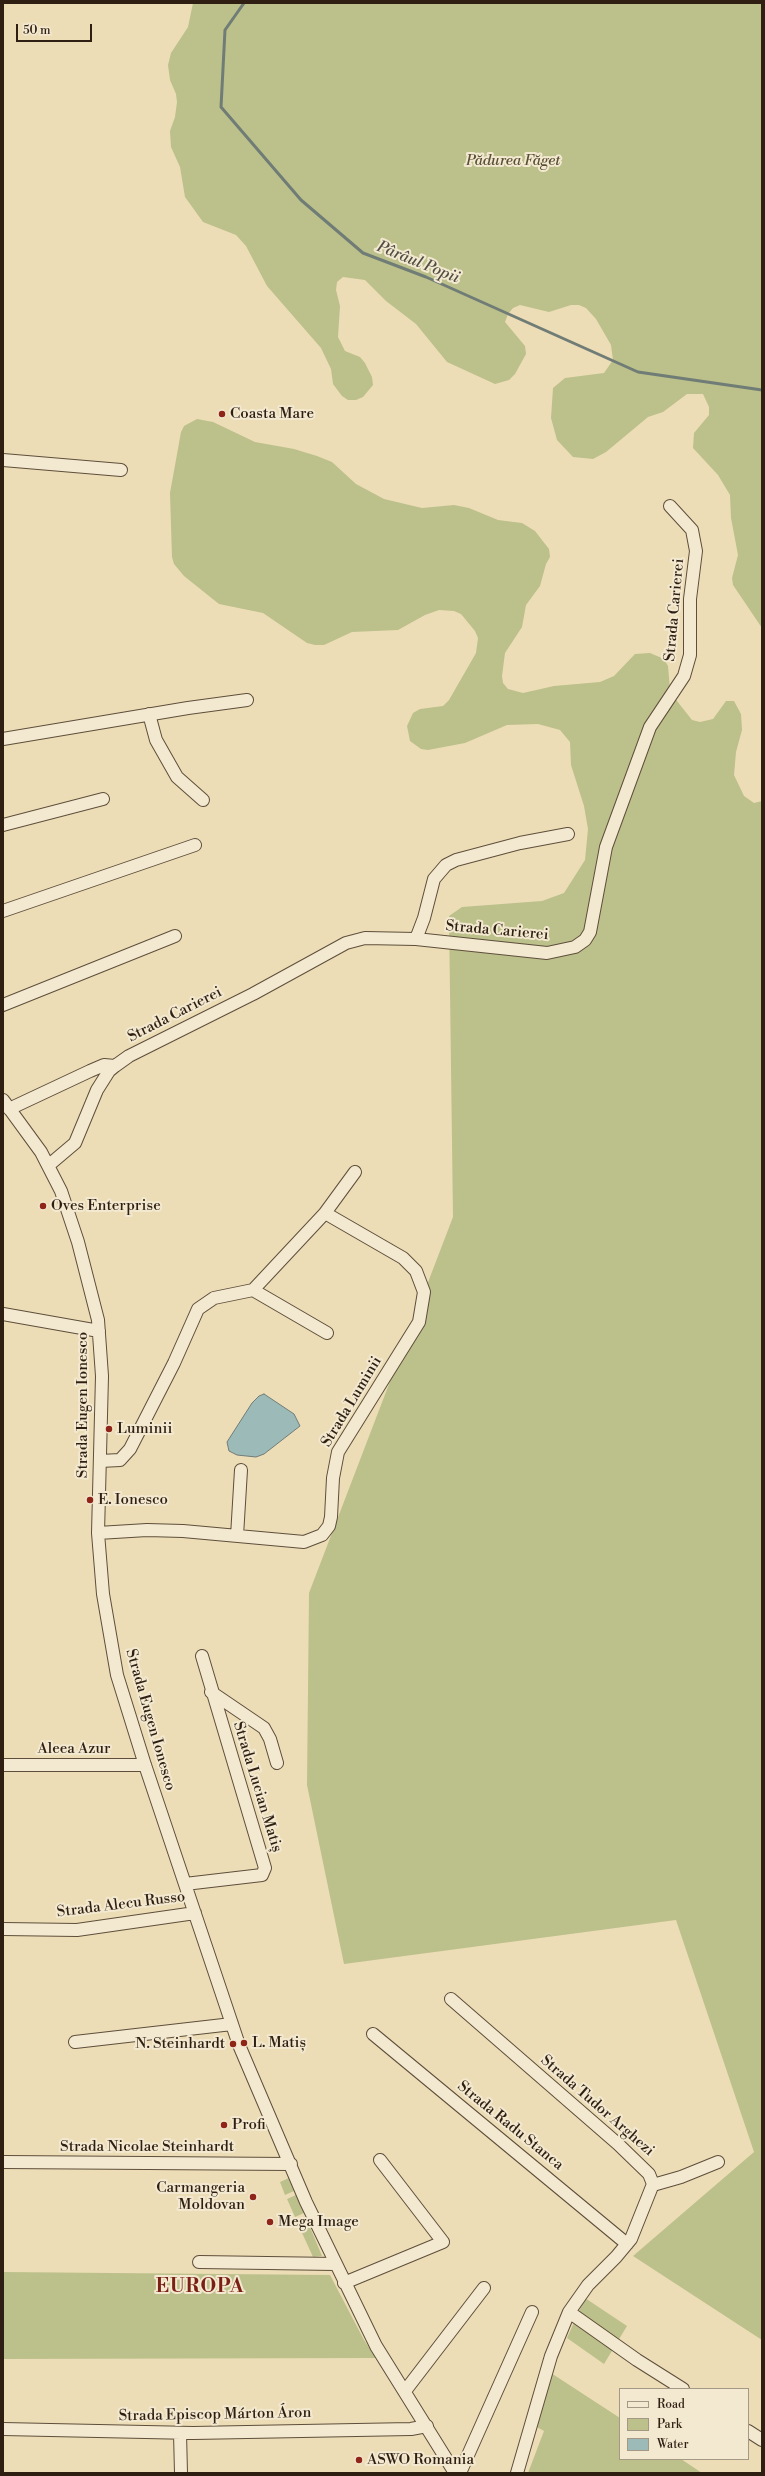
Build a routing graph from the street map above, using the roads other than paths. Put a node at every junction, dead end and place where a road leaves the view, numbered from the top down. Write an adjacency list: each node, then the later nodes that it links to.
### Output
1 (3, 460): 2 (street)
2 (120, 470)
3 (670, 506): 16 (street, Strada Carierei)
4 (247, 700): 5 (street)
5 (149, 714): 6 (street); 8 (street)
6 (3, 739)
7 (103, 799): 10 (street)
8 (203, 800)
9 (37, 823): 11 (street)
10 (3, 825)
11 (3, 831)
12 (568, 834): 16 (street)
13 (195, 845): 14 (street)
14 (3, 911)
15 (175, 936): 17 (street)
16 (416, 939): 18 (street, Strada Carierei)
17 (3, 1005)
18 (115, 1066): 19 (street); 20 (street, Strada Carierei)
19 (6, 1105): 20 (street, Strada Eugen Ionesco)
20 (49, 1165): 25 (street, Strada Eugen Ionesco)
21 (355, 1172): 22 (street)
22 (325, 1213): 23 (street); 30 (street, Strada Luminii)
23 (253, 1290): 26 (street); 27 (street)
24 (3, 1314): 25 (street)
25 (99, 1331): 27 (street, Strada Eugen Ionesco)
26 (327, 1333)
27 (100, 1461): 29 (street, Strada Eugen Ionesco)
28 (241, 1470): 30 (street)
29 (98, 1533): 30 (street, Strada Luminii); 35 (street, Strada Eugen Ionesco)
30 (237, 1536)
31 (202, 1656): 32 (street, Strada Lucian Matiș)
32 (211, 1692): 33 (street); 36 (street, Strada Lucian Matiș)
33 (277, 1763)
34 (3, 1765): 35 (street, Aleea Azur)
35 (145, 1765): 36 (street, Strada Eugen Ionesco)
36 (185, 1884): 37 (street, Strada Eugen Ionesco)
37 (195, 1913): 38 (street, Strada Alecu Russo); 40 (street, Strada Eugen Ionesco)
38 (3, 1929)
39 (451, 1999): 47 (street, Strada Tudor Arghezi)
40 (232, 2024): 42 (street); 46 (street, Strada Eugen Ionesco)
41 (372, 2034): 48 (street, Strada Radu Stanca)
42 (75, 2042)
43 (380, 2160): 51 (street)
44 (3, 2162): 46 (street, Strada Nicolae Steinhardt)
45 (718, 2162): 47 (street)
46 (290, 2164): 50 (street, Strada Eugen Ionesco)
47 (653, 2185): 48 (street)
48 (627, 2244): 54 (street)
49 (199, 2262): 50 (street)
50 (335, 2264): 51 (street, Strada Eugen Ionesco)
51 (344, 2283): 56 (street, Strada Eugen Ionesco)
52 (484, 2288): 56 (street)
53 (532, 2312): 64 (street)
54 (569, 2312): 55 (street); 65 (street)
55 (680, 2388)
56 (405, 2391): 57 (street, Strada Eugen Ionesco)
57 (427, 2426): 60 (street, Strada Episcop Márton Áron); 63 (street, Strada Eugen Ionesco)
58 (3, 2429): 60 (street, Strada Episcop Márton Áron)
59 (749, 2432): 61 (street)
60 (180, 2433): 62 (street)
61 (762, 2440)
62 (181, 2473)
63 (455, 2473)
64 (460, 2473)
65 (517, 2473)

